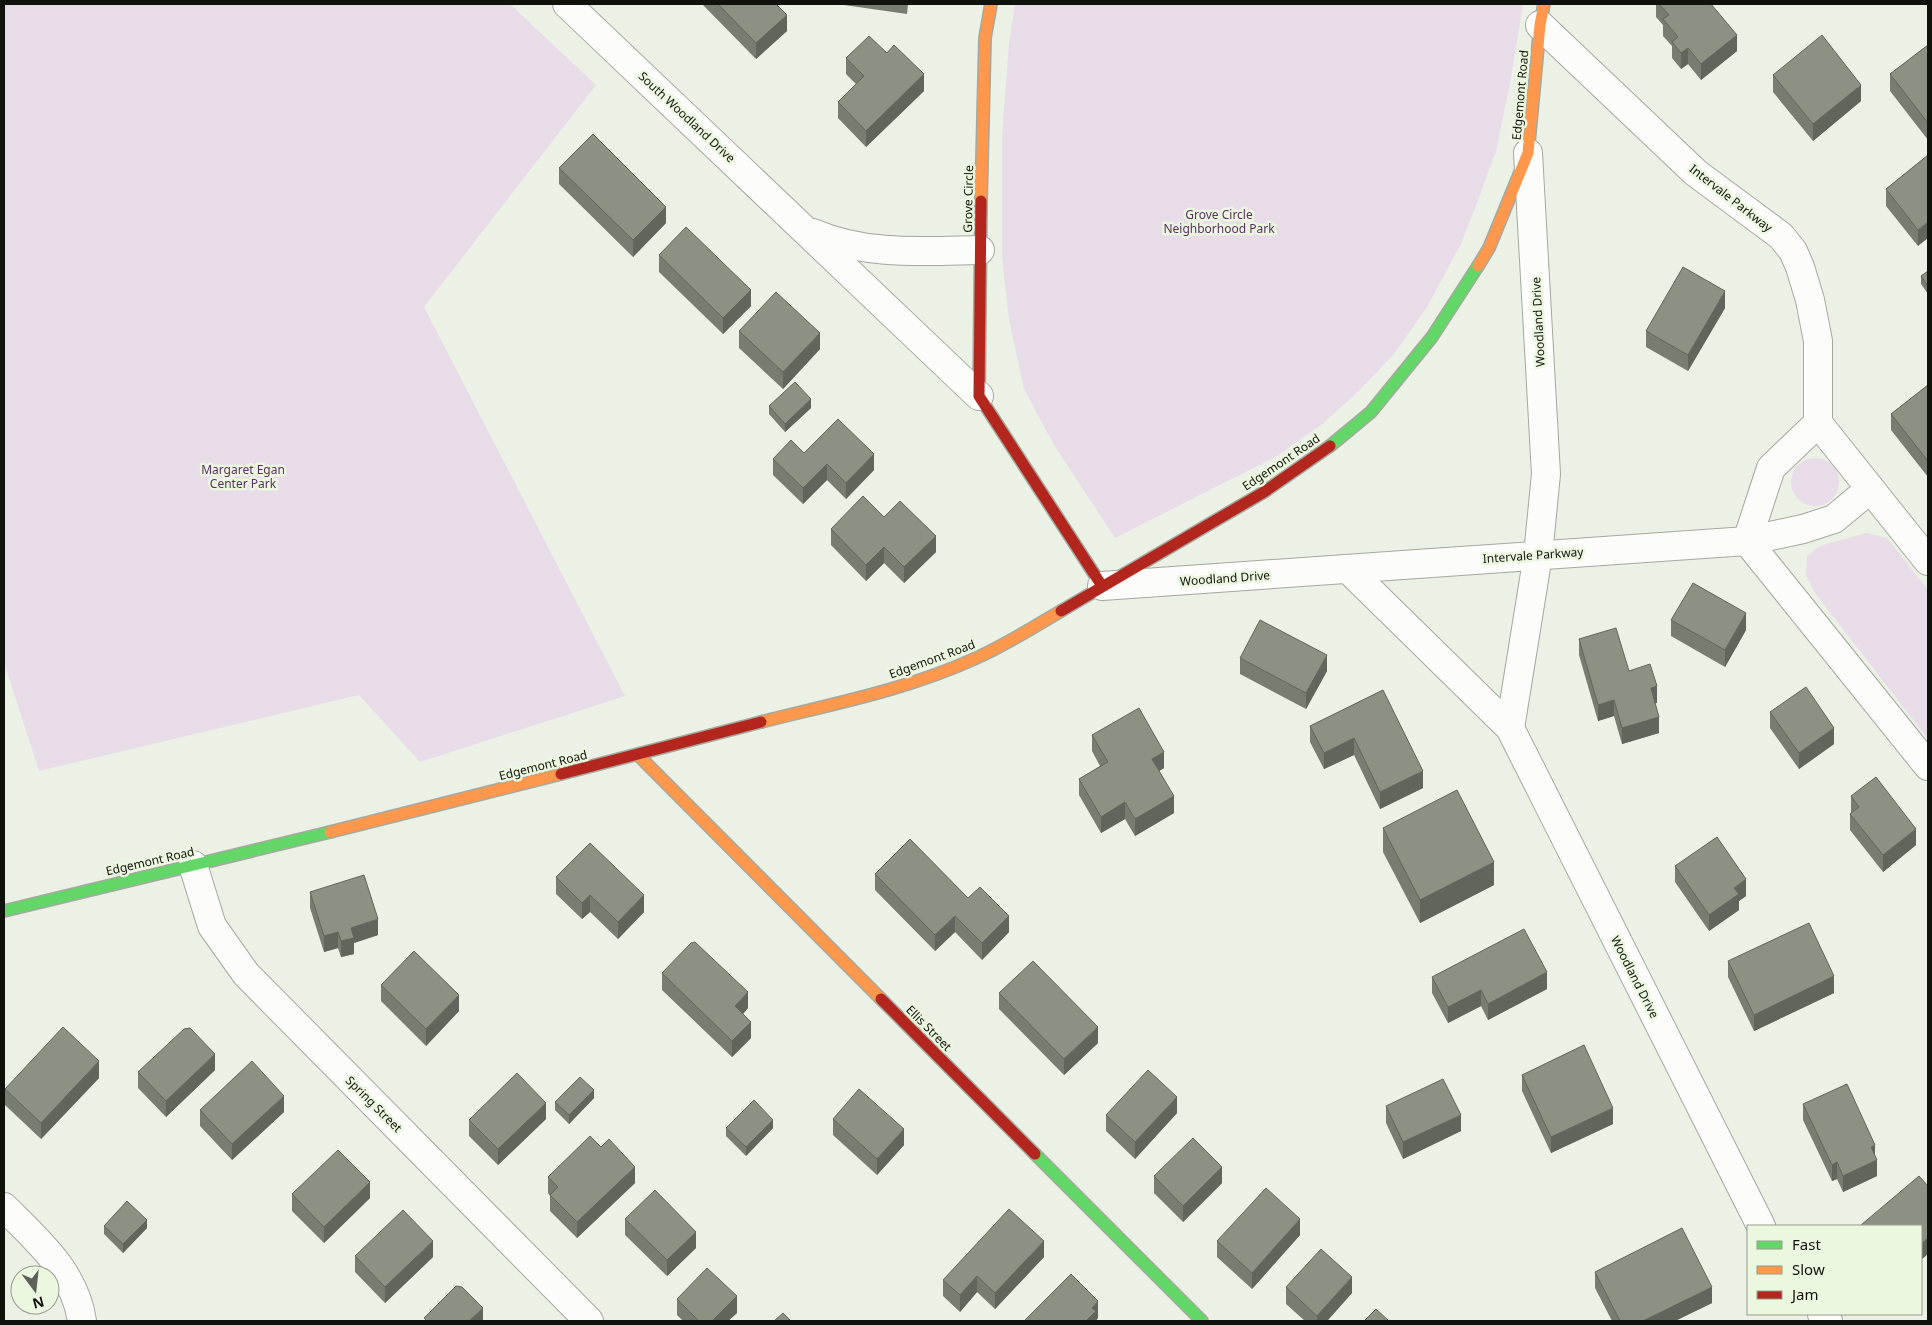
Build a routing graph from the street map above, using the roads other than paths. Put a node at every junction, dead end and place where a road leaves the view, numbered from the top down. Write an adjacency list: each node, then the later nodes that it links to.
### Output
1 (567, 4): 5 (street, South Woodland Drive)
2 (991, 4): 6 (street, Grove Circle)
3 (1542, 14): 4 (street, Edgemont Road); 8 (street, Intervale Parkway)
4 (1528, 152): 11 (street, Woodland Drive); 14 (street, Edgemont Road)
5 (807, 230): 6 (street, South Woodland Drive); 7 (street, South Woodland Drive)
6 (980, 250): 7 (street, Grove Circle)
7 (980, 396): 14 (street)
8 (1818, 423): 9 (street); 10 (street)
9 (1870, 488): 10 (street, Intervale Parkway); 12 (street)
10 (1747, 541): 11 (street, Intervale Parkway); 17 (street)
11 (1538, 554): 13 (street, Intervale Parkway); 15 (street, Woodland Drive)
12 (1928, 561)
13 (1349, 570): 14 (street, Woodland Drive); 15 (street, Woodland Drive)
14 (1102, 586): 16 (street, Edgemont Road)
15 (1510, 728): 21 (street, Woodland Drive)
16 (638, 755): 18 (street, Edgemont Road); 24 (street, Ellis Street)
17 (1928, 766)
18 (193, 864): 19 (street, Edgemont Road); 23 (street, Spring Street)
19 (4, 911)
20 (4, 1207): 22 (street)
21 (1760, 1225)
22 (82, 1321)
23 (589, 1321)
24 (1202, 1321)

